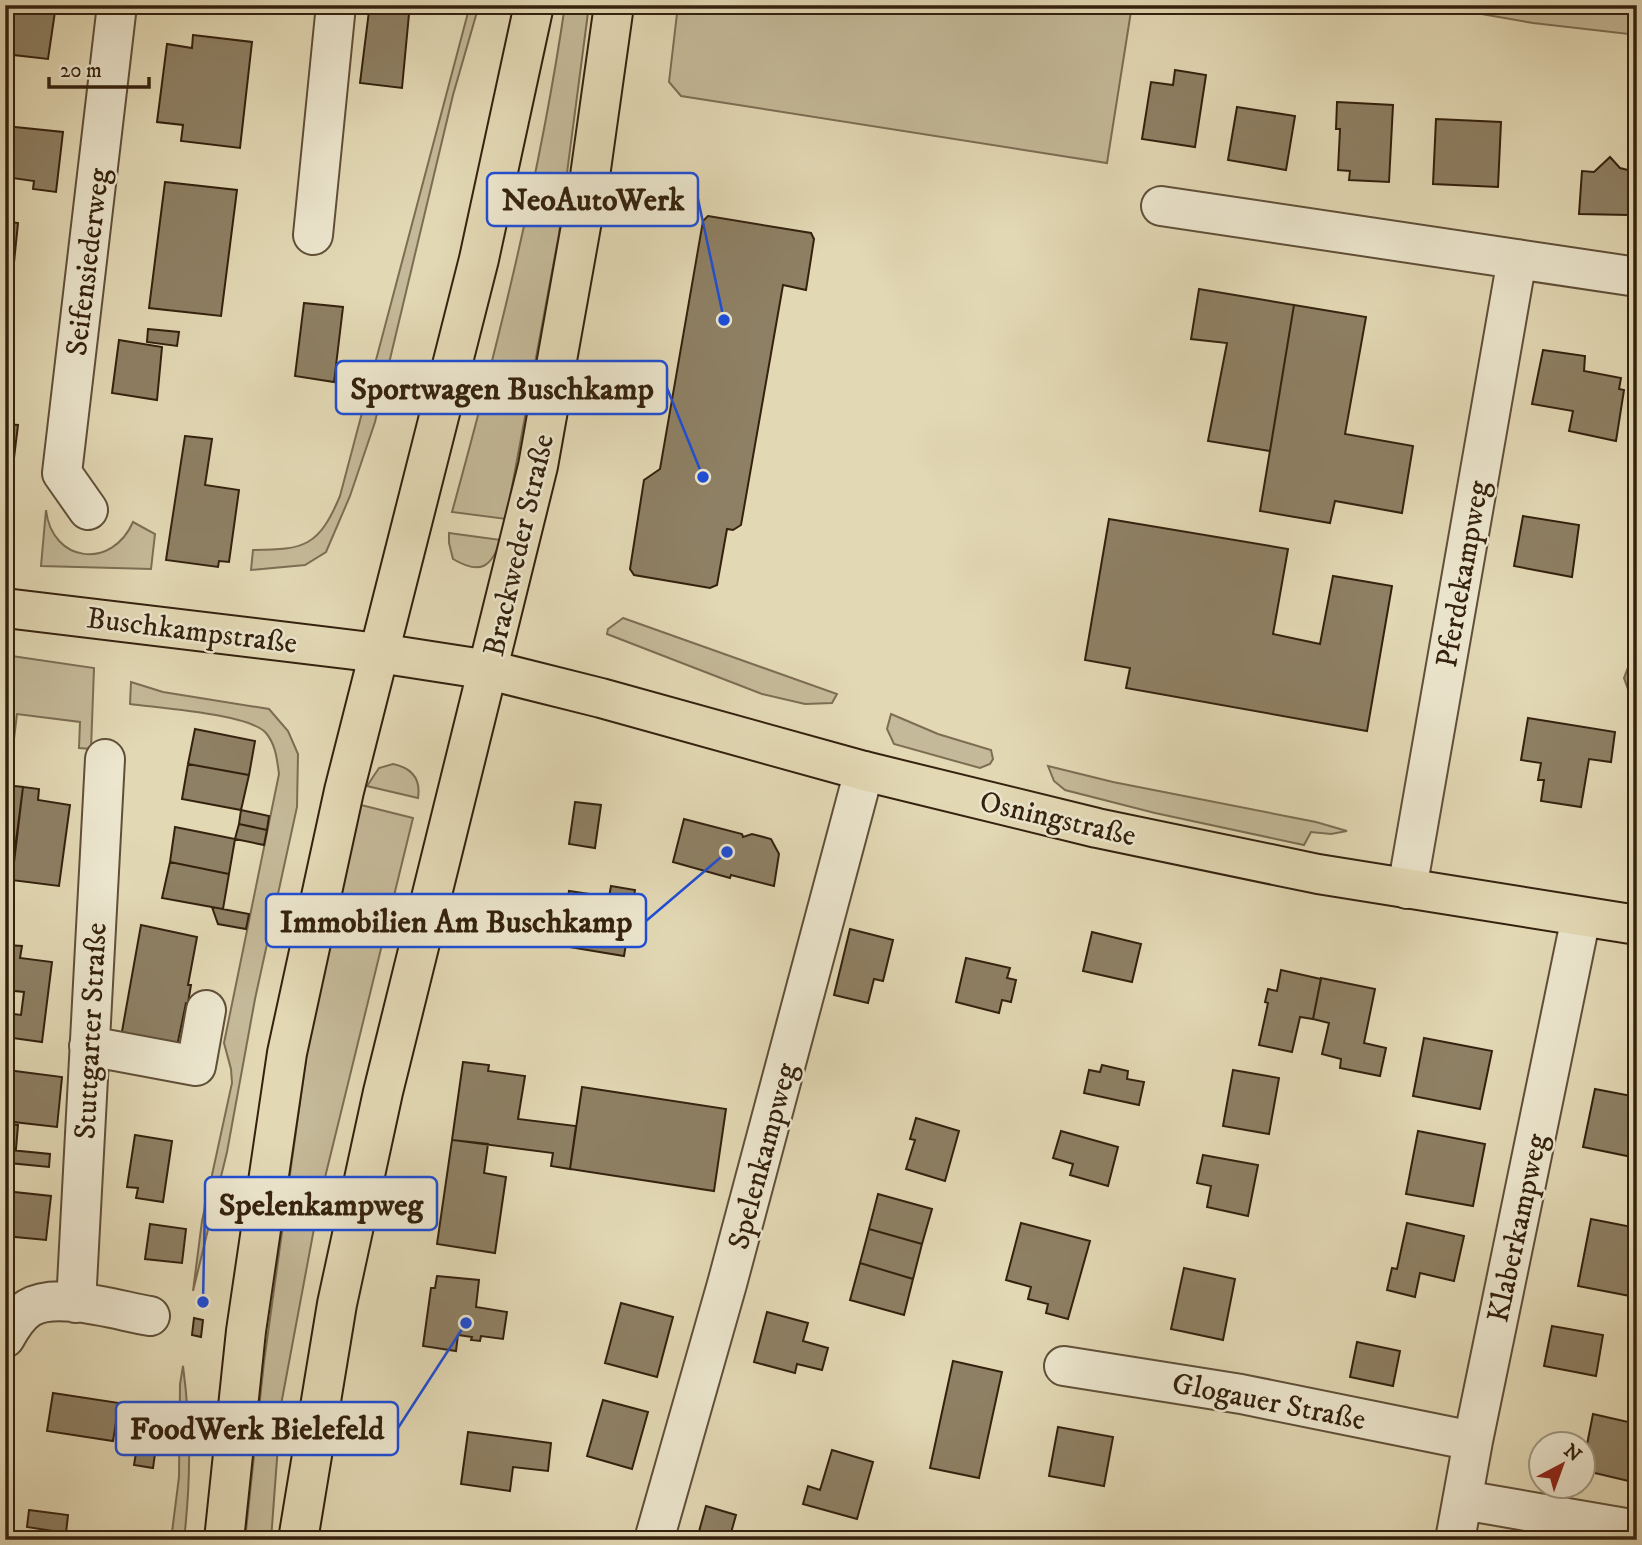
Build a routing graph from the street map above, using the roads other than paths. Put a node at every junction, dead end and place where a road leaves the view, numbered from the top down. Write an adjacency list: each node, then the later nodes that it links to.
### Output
1 (117, 5): 9 (street, Seifensiederweg)
2 (336, 5): 6 (street)
3 (534, 5): 11 (main road)
4 (614, 5): 12 (main road, Brackweder Straße)
5 (1161, 206): 7 (street)
6 (313, 234)
7 (1517, 259): 8 (street); 15 (street, Pferdekampweg)
8 (1637, 277)
9 (88, 510)
10 (5, 608): 11 (main road, Buschkampstraße)
11 (379, 653): 12 (main road, Buschkampstraße); 27 (main road)
12 (489, 670): 14 (main road, Osningstraße); 28 (main road, Brackweder Straße)
13 (105, 759): 19 (street, Stuttgarter Straße)
14 (864, 771): 15 (main road, Osningstraße); 29 (street, Spelenkampweg)
15 (1407, 890): 16 (main road, Osningstraße)
16 (1581, 917): 17 (main road, Osningstraße); 24 (street, Klaberkampweg)
17 (1637, 925)
18 (206, 1010): 19 (street)
19 (89, 1046): 20 (street, Stuttgarter Straße)
20 (76, 1303): 21 (street); 22 (street)
21 (150, 1316)
22 (5, 1338)
23 (1064, 1366): 24 (street, Glogauer Straße)
24 (1473, 1441): 25 (street, Klaberkampweg)
25 (1463, 1500): 26 (street); 30 (street, Klaberkampweg)
26 (1637, 1530)
27 (223, 1540)
28 (298, 1540)
29 (653, 1540)
30 (1455, 1540)

